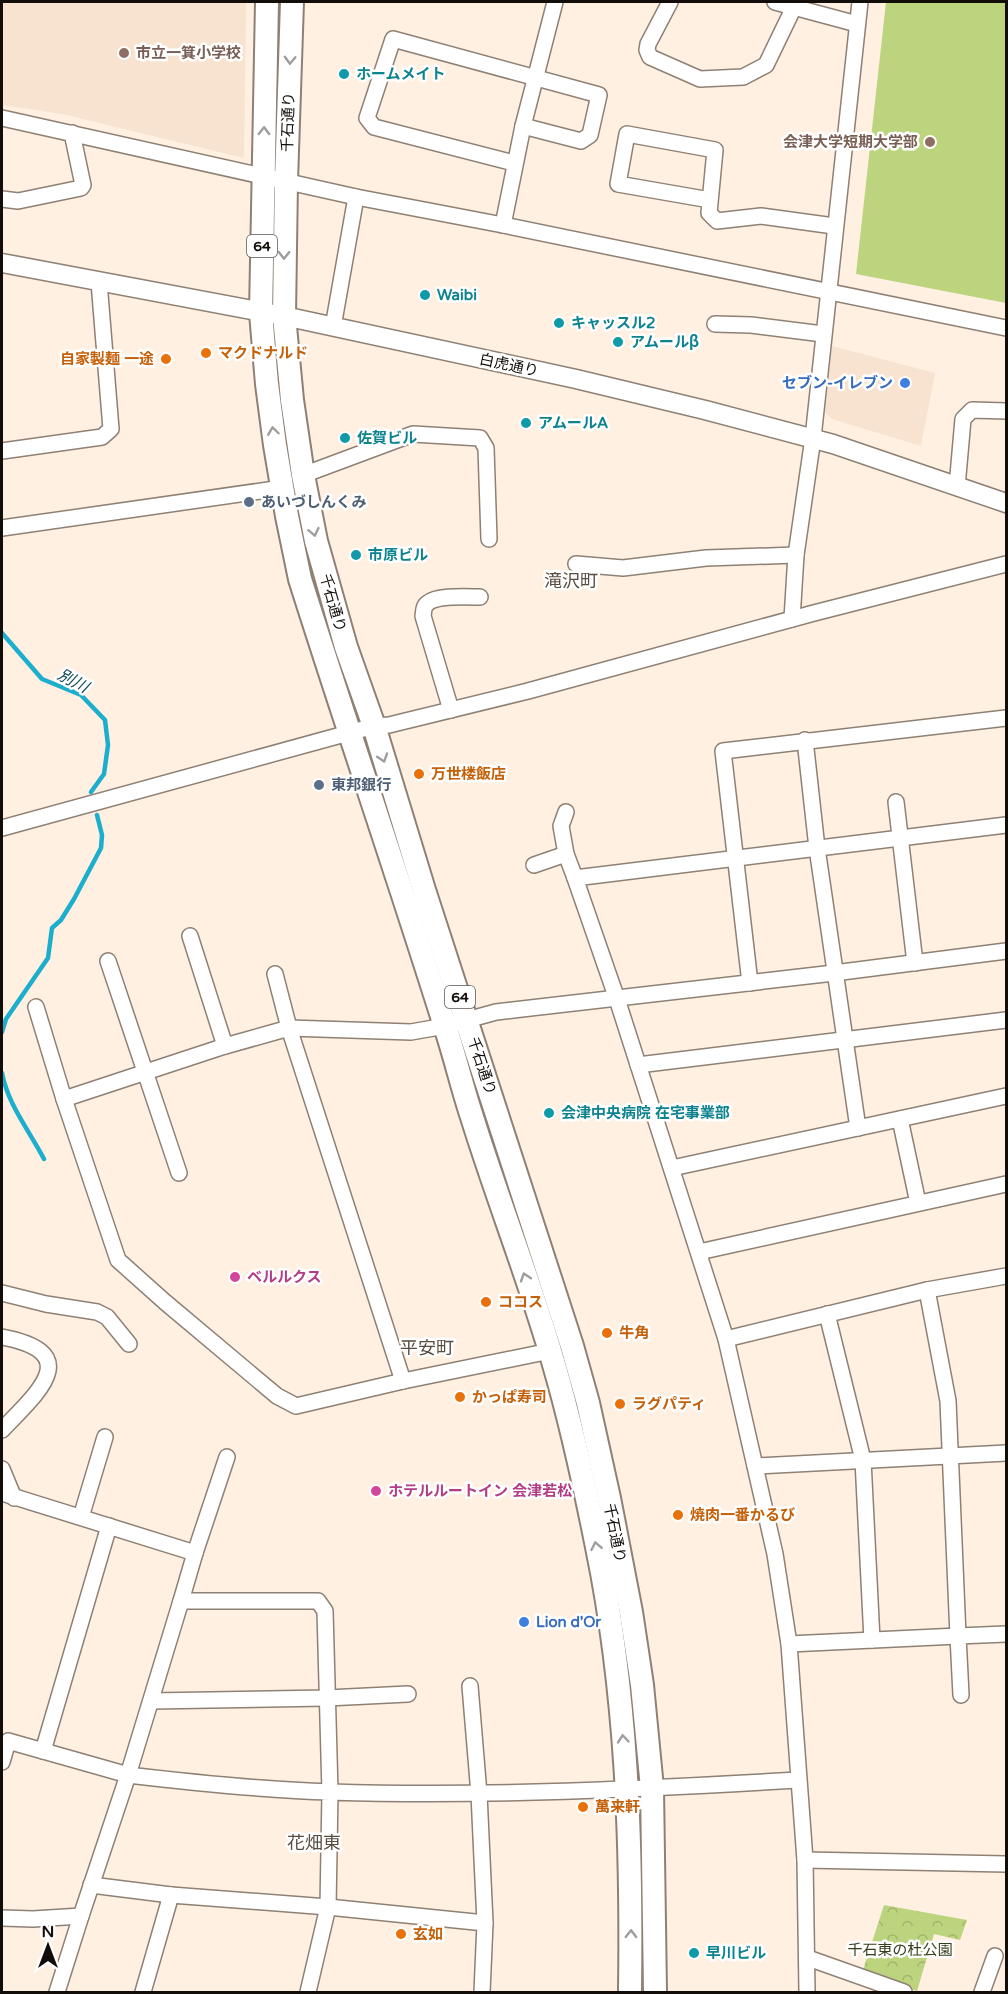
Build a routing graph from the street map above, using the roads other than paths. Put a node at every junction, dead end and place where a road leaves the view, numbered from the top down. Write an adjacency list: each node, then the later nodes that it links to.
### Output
1 (267, 2): 13 (main road, 千石通り / 64, one-way to 1)
2 (292, 2): 14 (main road, 千石通り / 64, one-way to 14)
3 (555, 2): 8 (street)
4 (670, 2): 6 (street)
5 (860, 2): 7 (street)
6 (784, 4): 7 (street)
7 (857, 24): 19 (street)
8 (534, 79): 10 (street); 10 (street); 12 (street)
9 (2, 118): 11 (street)
10 (523, 126): 12 (street)
11 (72, 134): 13 (street); 16 (street)
12 (514, 163): 18 (street)
13 (263, 176): 14 (street); 23 (main road, 千石通り / 64)
14 (286, 182): 15 (street); 24 (main road, 千石通り / 64, one-way to 24)
15 (356, 197): 18 (street); 26 (street)
16 (2, 199)
17 (710, 200): 17 (street); 19 (street)
18 (502, 225): 22 (street)
19 (834, 226): 22 (street)
20 (2, 263): 21 (street, 白虎通り)
21 (99, 282): 23 (street, 白虎通り); 31 (street)
22 (827, 291): 27 (street); 28 (street)
23 (261, 313): 24 (street, 白虎通り); 34 (main road, 千石通り / 64, one-way to 23)
24 (284, 316): 26 (street, 白虎通り); 32 (main road, 千石通り / 64)
25 (715, 324): 28 (street)
26 (333, 327): 30 (street, 白虎通り)
27 (1006, 328)
28 (823, 334): 30 (street)
29 (1006, 411): 33 (street)
30 (813, 438): 33 (street, 白虎通り); 38 (street)
31 (2, 451)
32 (303, 475): 37 (street); 45 (main road, 千石通り / 64, one-way to 45)
33 (957, 487): 35 (street, 白虎通り)
34 (282, 489): 36 (street); 46 (main road, 千石通り / 64)
35 (1006, 503)
36 (2, 528)
37 (489, 538)
38 (796, 555): 39 (street); 42 (street)
39 (576, 564)
40 (1006, 564): 42 (street)
41 (480, 597): 43 (street)
42 (792, 619): 43 (street)
43 (451, 710): 45 (street)
44 (1006, 718): 47 (street)
45 (374, 726): 46 (street); 67 (main road, 千石通り / 64, one-way to 67)
46 (350, 732): 51 (street); 69 (main road, 千石通り / 64)
47 (805, 740): 53 (street); 55 (street)
48 (896, 802): 52 (street)
49 (566, 812): 54 (street)
50 (1006, 825): 52 (street)
51 (2, 828)
52 (900, 838): 53 (street); 61 (street)
53 (817, 848): 55 (street); 62 (street)
54 (566, 854): 56 (street); 57 (street)
55 (735, 857): 57 (street); 64 (street)
56 (534, 865)
57 (575, 878): 65 (street)
58 (190, 936): 72 (street)
59 (1006, 951): 61 (street)
60 (108, 961): 74 (street)
61 (915, 963): 62 (street)
62 (834, 973): 64 (street); 71 (street)
63 (275, 974): 70 (street)
64 (750, 983): 65 (street)
65 (617, 999): 67 (street); 73 (street)
66 (36, 1007): 76 (street)
67 (468, 1019): 69 (street); 119 (main road, 千石通り / 64)
68 (1006, 1020): 71 (street)
69 (445, 1026): 70 (street); 91 (main road, 千石通り / 64, one-way to 69)
70 (289, 1028): 72 (street); 92 (street)
71 (844, 1040): 73 (street); 78 (street)
72 (225, 1046): 74 (street)
73 (638, 1065): 79 (street)
74 (144, 1073): 76 (street); 80 (street)
75 (1006, 1096): 77 (street)
76 (64, 1100): 92 (street)
77 (900, 1119): 78 (street); 82 (street)
78 (858, 1128): 79 (street)
79 (672, 1168): 83 (street)
80 (179, 1173)
81 (1006, 1184): 82 (street)
82 (918, 1203): 83 (street)
83 (699, 1252): 89 (street)
84 (1006, 1276): 85 (street)
85 (927, 1290): 87 (street); 96 (street)
86 (2, 1293): 90 (street)
87 (827, 1314): 89 (street); 98 (street)
88 (2, 1337): 93 (street)
89 (726, 1339): 99 (street)
90 (129, 1344)
91 (550, 1351): 92 (street); 120 (main road, 千石通り / 64, one-way to 91)
92 (403, 1381)
93 (2, 1430)
94 (105, 1437): 102 (street)
95 (1006, 1453): 96 (street)
96 (951, 1455): 98 (street); 107 (street)
97 (227, 1457): 104 (street)
98 (863, 1460): 99 (street); 108 (street)
99 (755, 1466): 109 (street)
100 (2, 1469): 101 (street)
101 (8, 1496): 102 (street)
102 (81, 1517): 103 (street)
103 (109, 1526): 104 (street); 115 (street)
104 (195, 1552): 105 (street)
105 (181, 1601): 113 (street); 114 (street)
106 (1006, 1634): 107 (street)
107 (958, 1636): 108 (street); 112 (street)
108 (872, 1640): 109 (street)
109 (789, 1644): 118 (street)
110 (470, 1686): 122 (street)
111 (408, 1694): 113 (street)
112 (961, 1695)
113 (327, 1698): 114 (street); 121 (street)
114 (151, 1701): 117 (street)
115 (42, 1751): 116 (street); 117 (street)
116 (2, 1762)
117 (128, 1775): 121 (street); 125 (street)
118 (798, 1780): 119 (street); 123 (street)
119 (652, 1788): 120 (street); 138 (main road, 千石通り / 64)
120 (627, 1789): 122 (street); 137 (main road, 千石通り / 64, one-way to 120)
121 (330, 1792): 122 (street); 127 (street)
122 (479, 1794): 130 (street)
123 (805, 1860): 124 (street); 132 (street)
124 (1006, 1864)
125 (91, 1885): 126 (street); 128 (street)
126 (171, 1895): 127 (street); 134 (street)
127 (328, 1907): 130 (street); 135 (street)
128 (81, 1916): 129 (street); 133 (street)
129 (2, 1918)
130 (485, 1923): 136 (street)
131 (995, 1956): 141 (street)
132 (808, 1958): 139 (street); 140 (street)
133 (57, 1992)
134 (143, 1992)
135 (308, 1992)
136 (482, 1992)
137 (630, 1992)
138 (655, 1992)
139 (807, 1992)
140 (904, 1992)
141 (982, 1992)

